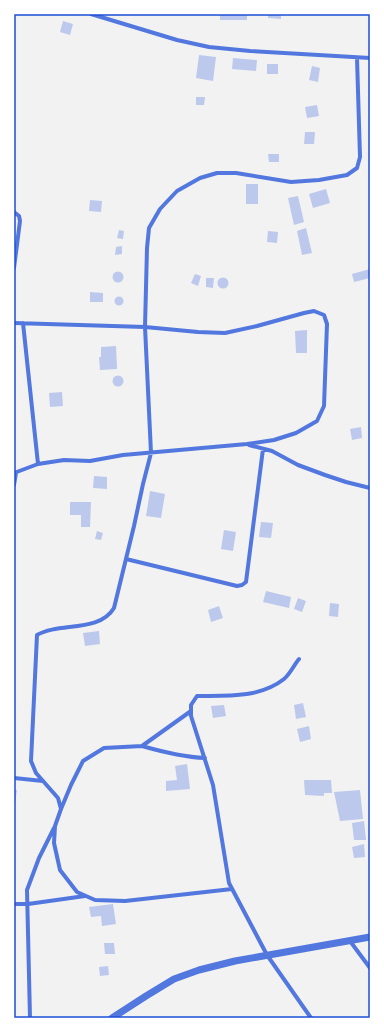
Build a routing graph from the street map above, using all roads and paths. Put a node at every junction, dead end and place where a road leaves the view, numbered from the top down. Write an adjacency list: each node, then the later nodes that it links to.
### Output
1 (91, 14): 2 (street)
2 (357, 58): 3 (street); 8 (street)
3 (370, 58)
4 (14, 212): 5 (street)
5 (14, 268)
6 (23, 323): 7 (street); 8 (street); 12 (street)
7 (14, 324)
8 (145, 327): 9 (street); 11 (street)
9 (247, 444): 10 (street); 11 (street)
10 (263, 449): 15 (street); 16 (street)
11 (151, 453): 12 (street); 16 (street)
12 (38, 464): 13 (street)
13 (15, 473): 14 (street)
14 (14, 485)
15 (370, 488)
16 (126, 560): 22 (street)
17 (299, 659): 18 (street)
18 (191, 711): 19 (street); 20 (street)
19 (142, 746): 20 (street); 23 (street)
20 (204, 758): 25 (street)
21 (14, 778): 22 (street)
22 (44, 782): 23 (street)
23 (61, 809): 24 (street)
24 (55, 826): 26 (street); 28 (street)
25 (232, 889): 26 (street); 31 (street)
26 (86, 896): 28 (street)
27 (14, 904): 28 (street)
28 (28, 904): 33 (street)
29 (370, 937): 30 (street)
30 (350, 941): 31 (street); 32 (street)
31 (267, 955): 34 (street); 35 (street)
32 (370, 968)
33 (30, 1018)
34 (112, 1018)
35 (311, 1018)

